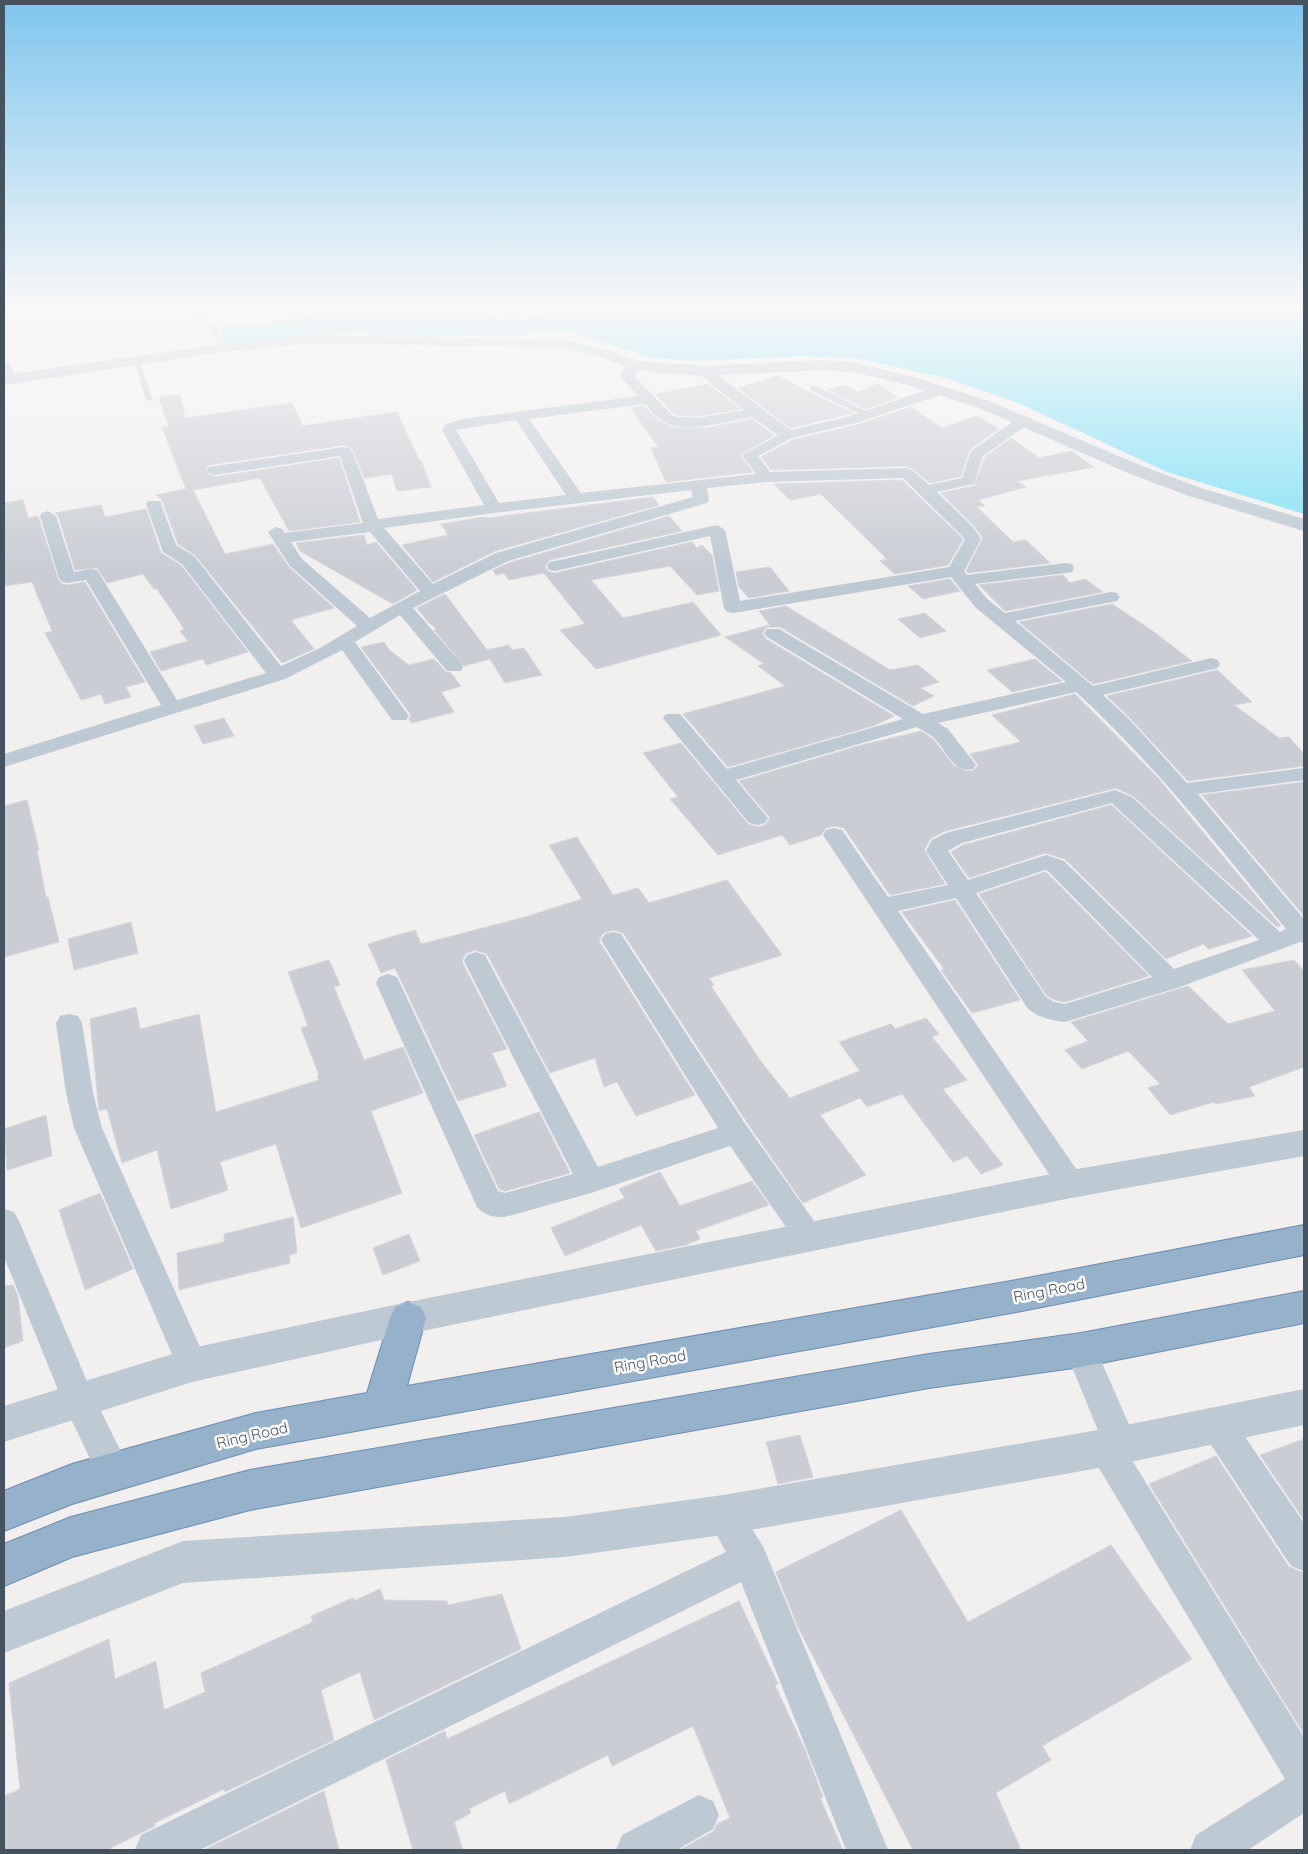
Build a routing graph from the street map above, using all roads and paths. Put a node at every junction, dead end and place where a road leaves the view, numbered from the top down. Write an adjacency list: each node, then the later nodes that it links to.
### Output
1 (647, 397): 6 (street)
2 (735, 397): 7 (street)
3 (831, 397): 9 (lane)
4 (922, 397): 9 (street)
5 (957, 397): 10 (street)
6 (649, 399): 7 (street); 8 (street)
7 (754, 412): 11 (street)
8 (519, 415): 16 (street); 18 (street)
9 (869, 415): 11 (street)
10 (1022, 422): 14 (street); 20 (street)
11 (787, 435): 13 (street)
12 (214, 470): 21 (street)
13 (766, 477): 14 (street); 15 (street)
14 (926, 490): 25 (street)
15 (699, 492): 16 (street); 22 (street); 26 (street)
16 (576, 498): 18 (street)
17 (154, 504): 35 (street)
18 (494, 508): 21 (street)
19 (48, 516): 37 (street)
20 (1304, 525)
21 (373, 526): 26 (street); 30 (street)
22 (717, 530): 23 (street); 25 (street)
23 (555, 566)
24 (1066, 568): 25 (street)
25 (958, 576): 29 (street)
26 (431, 593): 28 (street)
27 (1111, 597): 29 (street)
28 (402, 606): 30 (street); 34 (street)
29 (1001, 619): 36 (street)
30 (368, 626): 32 (street)
31 (773, 633): 40 (street)
32 (345, 641): 35 (street); 38 (street)
33 (1211, 664): 36 (street)
34 (454, 667)
35 (278, 675): 37 (street)
36 (1084, 689): 40 (street); 45 (street)
37 (172, 708): 41 (street)
38 (399, 716)
39 (673, 718): 44 (street)
40 (918, 721): 42 (street); 44 (street)
41 (4, 761)
42 (966, 765)
43 (1304, 774): 45 (street)
44 (724, 776): 46 (street)
45 (1183, 790): 50 (street)
46 (757, 818)
47 (834, 835): 49 (street)
48 (964, 889): 49 (street); 52 (street); 54 (street); 54 (street)
49 (883, 906): 60 (street)
50 (1303, 933): 52 (street)
51 (613, 940): 57 (street)
52 (1276, 942): 54 (street)
53 (476, 961): 59 (street)
54 (1171, 981)
55 (388, 983): 59 (street)
56 (69, 1023): 67 (street)
57 (736, 1133): 59 (street); 62 (street)
58 (1304, 1143): 60 (street)
59 (591, 1181)
60 (1071, 1184): 62 (street)
61 (4, 1221): 68 (street)
62 (809, 1237): 65 (street)
63 (1304, 1240): 70 (highway, Ring Road)
64 (1304, 1308): 66 (highway)
65 (408, 1318): 67 (street); 70 (highway)
66 (1081, 1350): 73 (street); 79 (highway)
67 (192, 1365): 68 (street)
68 (78, 1402): 71 (street); 74 (street)
69 (1304, 1407): 72 (street)
70 (381, 1409): 74 (highway, Ring Road)
71 (4, 1424)
72 (1218, 1426): 73 (street); 77 (street)
73 (1113, 1446): 76 (street); 81 (street)
74 (114, 1472): 75 (highway, Ring Road)
75 (4, 1511)
76 (723, 1515): 78 (street); 80 (street)
77 (1304, 1553)
78 (750, 1558): 84 (street); 87 (street)
79 (4, 1565)
80 (4, 1632)
81 (1304, 1772)
82 (1304, 1790): 88 (street)
83 (699, 1815): 86 (street)
84 (197, 1840): 85 (street)
85 (156, 1850)
86 (637, 1850)
87 (867, 1850)
88 (1211, 1850)

